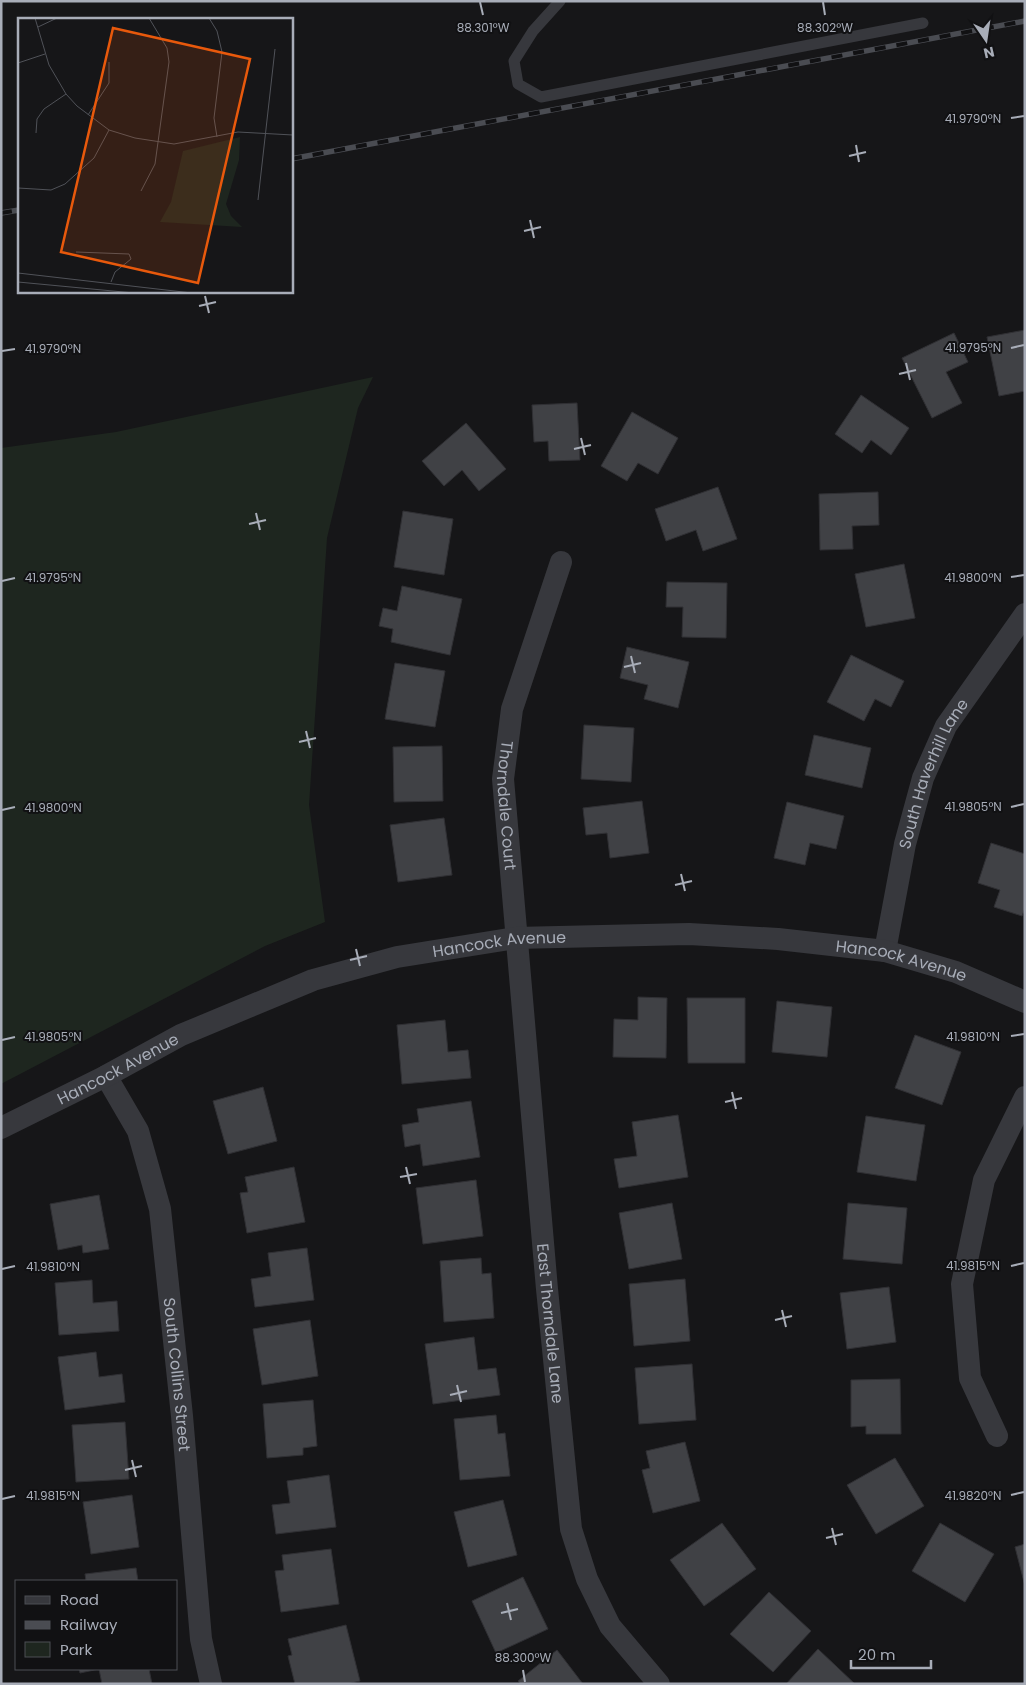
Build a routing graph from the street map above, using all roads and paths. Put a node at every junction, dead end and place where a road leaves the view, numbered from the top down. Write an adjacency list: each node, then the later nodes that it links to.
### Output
1 (560, 1): 2 (lane)
2 (923, 23)
3 (561, 562): 5 (street, Thorndale Court)
4 (1025, 614): 6 (street, South Haverhill Lane)
5 (515, 938): 6 (street, Hancock Avenue); 8 (street, Hancock Avenue); 13 (street, East Thorndale Lane)
6 (885, 951): 7 (street, Hancock Avenue)
7 (1025, 1002)
8 (106, 1076): 10 (street, Hancock Avenue); 12 (street, South Collins Street)
9 (1025, 1097): 11 (street)
10 (1, 1128)
11 (997, 1436)
12 (211, 1684)
13 (659, 1684)

